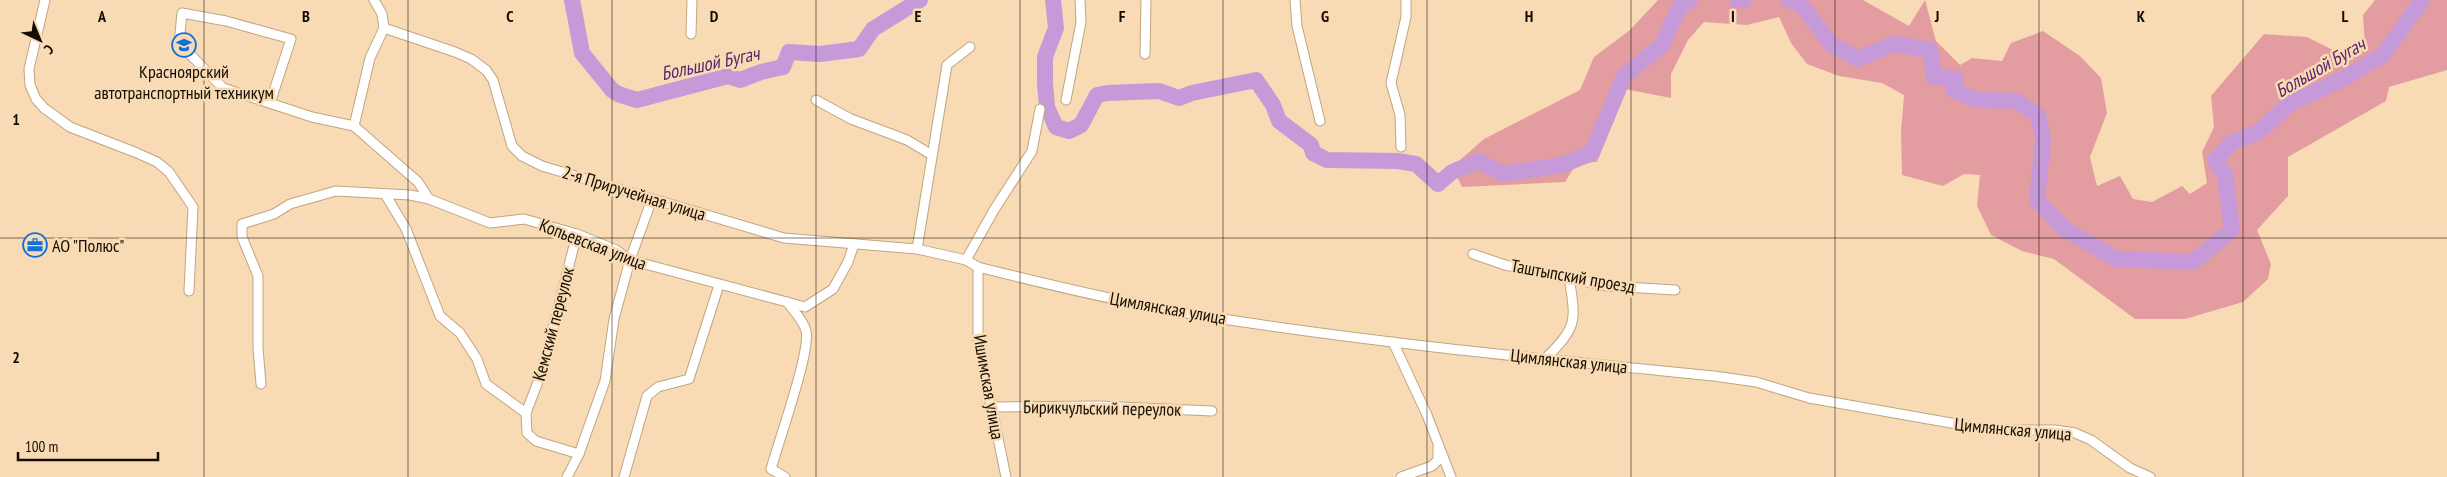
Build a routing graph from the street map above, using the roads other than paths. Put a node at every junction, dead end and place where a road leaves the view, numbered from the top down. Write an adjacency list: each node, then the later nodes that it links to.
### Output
1 (45, 0): 32 (street)
2 (374, 0): 8 (street)
3 (692, 0): 9 (street)
4 (1080, 0): 13 (street)
5 (1146, 0): 11 (street)
6 (1295, 0): 16 (street)
7 (1406, 0): 18 (street)
8 (384, 28): 17 (street); 22 (street, 2-я Приручейная улица)
9 (691, 34)
10 (970, 47): 19 (street)
11 (1145, 54)
12 (816, 100): 19 (street)
13 (1066, 100)
14 (270, 103): 14 (street); 17 (street)
15 (1040, 109): 28 (street)
16 (1320, 121)
17 (354, 126): 21 (street)
18 (1401, 147)
19 (932, 155): 25 (street)
20 (385, 194): 21 (street, Копьевская улица); 37 (street, Копьевская улица); 40 (street)
21 (429, 199): 23 (street, Копьевская улица)
22 (652, 199): 24 (street, 2-я Приручейная улица); 27 (street)
23 (577, 234): 27 (street, Копьевская улица); 40 (street, Кемский переулок)
24 (854, 244): 25 (street, 2-я Приручейная улица); 34 (street, Копьевская улица)
25 (917, 249): 28 (street, 2-я Приручейная улица)
26 (1473, 254): 30 (street, Таштыпский проезд)
27 (630, 260): 31 (street, Копьевская улица); 42 (street)
28 (966, 260): 29 (street, 2-я Приручейная улица)
29 (978, 267): 35 (street, Цимлянская улица); 38 (street, Ишимская улица)
30 (1569, 277): 33 (street, Таштыпский проезд); 36 (street)
31 (719, 285): 34 (street, Копьевская улица); 44 (street)
32 (189, 290)
33 (1675, 290)
34 (787, 302): 45 (street)
35 (1393, 342): 36 (street, Цимлянская улица); 41 (street)
36 (1545, 359): 49 (street, Цимлянская улица)
37 (261, 384)
38 (992, 407): 39 (street, Бирикчульский переулок); 46 (street, Ишимская улица)
39 (1212, 410)
40 (526, 413): 42 (street)
41 (1438, 443): 47 (street); 48 (street)
42 (578, 454): 43 (street)
43 (567, 477)
44 (624, 477)
45 (785, 477)
46 (1006, 477)
47 (1400, 477)
48 (1451, 477)
49 (2150, 477)

